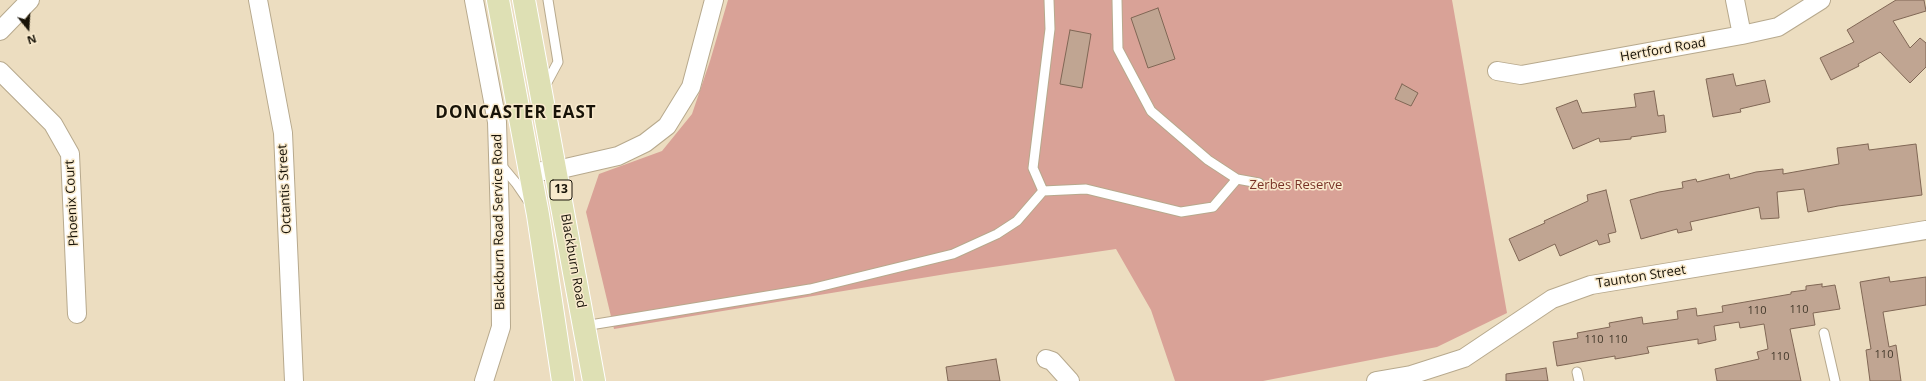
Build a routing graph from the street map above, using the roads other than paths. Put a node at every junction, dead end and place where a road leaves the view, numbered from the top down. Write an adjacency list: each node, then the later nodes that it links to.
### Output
1 (30, 0): 12 (street)
2 (258, 0): 30 (street, Octantis Street)
3 (474, 0): 17 (street, Blackburn Road Service Road)
4 (498, 0): 19 (main road, Blackburn Road / 13)
5 (524, 0): 16 (main road, Blackburn Road / 13)
6 (548, 0): 16 (lane)
7 (714, 0): 18 (street)
8 (1050, 0): 22 (lane)
9 (1117, 0): 20 (lane)
10 (1735, 0): 13 (street)
11 (1821, 0): 13 (street, Hertford Road)
12 (0, 31)
13 (1742, 35): 15 (street, Hertford Road)
14 (0, 71): 25 (street, Phoenix Court)
15 (1498, 71)
16 (542, 92): 18 (main road, Blackburn Road / 13)
17 (498, 162): 23 (lane); 31 (street, Blackburn Road Service Road)
18 (557, 170): 19 (street); 26 (main road, Blackburn Road / 13)
19 (530, 172): 23 (main road, Blackburn Road / 13)
20 (1236, 178): 21 (lane); 22 (lane)
21 (1260, 183)
22 (1043, 191): 26 (lane)
23 (538, 215): 29 (main road, Blackburn Road / 13)
24 (1926, 230): 34 (street, Taunton Street)
25 (77, 314)
26 (584, 326): 32 (main road, Blackburn Road / 13)
27 (1824, 333): 35 (lane)
28 (1046, 359): 33 (street)
29 (560, 379)
30 (294, 381)
31 (484, 381)
32 (594, 381)
33 (1070, 381)
34 (1376, 381)
35 (1835, 381)

